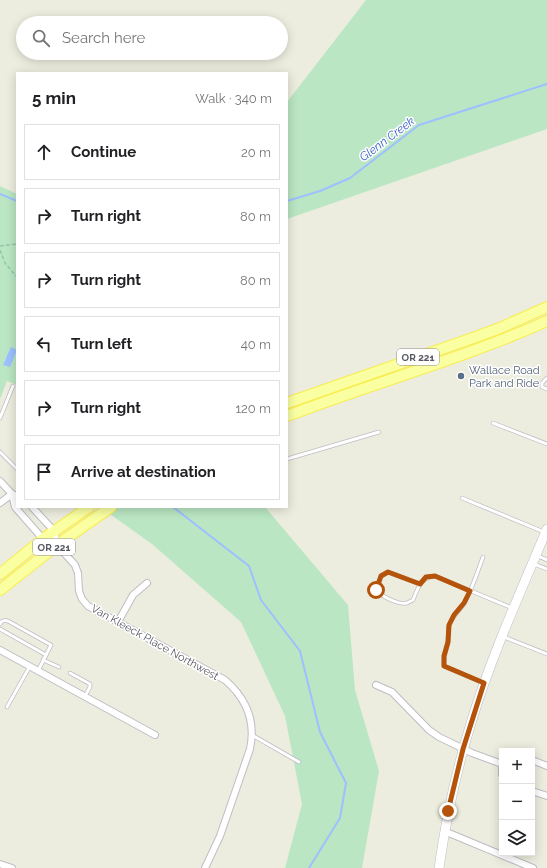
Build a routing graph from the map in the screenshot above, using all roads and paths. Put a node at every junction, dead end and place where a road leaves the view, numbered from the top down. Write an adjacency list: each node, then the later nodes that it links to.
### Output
1 (16, 244): 2 (path)
2 (0, 246)
3 (0, 250): 4 (path)
4 (16, 276)
5 (547, 307): 10 (main road, OR 221)
6 (547, 321): 11 (main road, OR 221)
7 (547, 378): 9 (lane)
8 (13, 386): 12 (lane)
9 (547, 390)
10 (288, 403)
11 (288, 416)
12 (0, 418)
13 (493, 423): 15 (lane)
14 (379, 432): 17 (lane)
15 (547, 444)
16 (0, 452): 18 (lane)
17 (288, 459)
18 (16, 468)
19 (0, 481): 20 (street)
20 (14, 495): 22 (street); 28 (street)
21 (462, 498): 27 (lane)
22 (0, 503)
23 (33, 508): 26 (street)
24 (87, 508): 26 (main road, OR 221)
25 (110, 508): 29 (main road, OR 221)
26 (54, 531): 28 (main road, OR 221); 29 (street)
27 (546, 531): 31 (street)
28 (43, 539): 29 (street); 34 (main road, OR 221)
29 (56, 545): 37 (main road, OR 221); 40 (street, Van Kleeck Place Northwest)
30 (483, 557): 38 (lane)
31 (534, 559): 32 (lane); 33 (lane); 39 (street)
32 (547, 560)
33 (547, 569)
34 (0, 574)
35 (147, 583): 40 (street)
36 (420, 584): 36 (lane); 38 (lane)
37 (0, 590)
38 (470, 591): 39 (lane); 52 (lane)
39 (514, 609): 43 (street)
40 (118, 622): 57 (street, Van Kleeck Place Northwest)
41 (0, 624): 46 (lane)
42 (0, 629): 46 (lane)
43 (503, 636): 45 (lane); 52 (street)
44 (0, 650): 48 (street)
45 (547, 654)
46 (46, 655): 47 (lane)
47 (43, 660): 49 (lane); 50 (lane)
48 (30, 666): 50 (street); 55 (lane)
49 (59, 668)
50 (38, 671): 54 (street)
51 (70, 674): 54 (lane)
52 (484, 683): 58 (street)
53 (376, 685): 58 (street)
54 (85, 696): 56 (street)
55 (7, 707)
56 (155, 735)
57 (252, 738): 60 (lane); 68 (street)
58 (463, 749): 61 (street); 65 (street)
59 (535, 761): 62 (street)
60 (299, 762)
61 (499, 763)
62 (547, 766)
63 (535, 792): 64 (street)
64 (547, 796)
65 (444, 831): 69 (street); 70 (street)
66 (0, 864): 67 (street)
67 (12, 868)
68 (205, 868)
69 (439, 868)
70 (533, 868)

